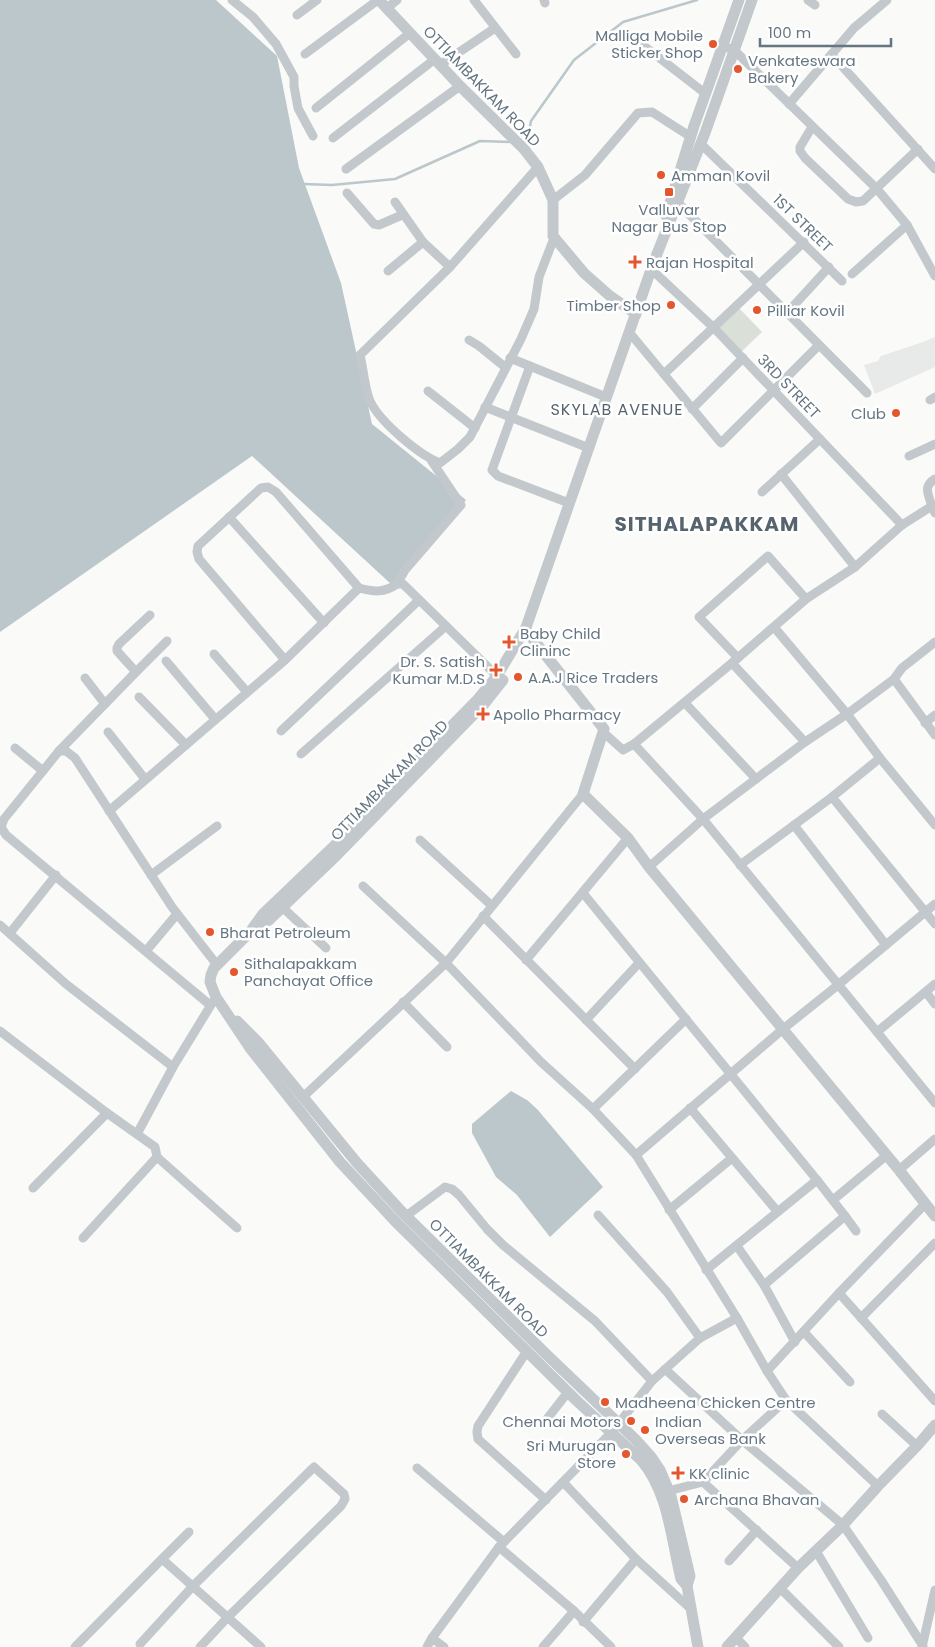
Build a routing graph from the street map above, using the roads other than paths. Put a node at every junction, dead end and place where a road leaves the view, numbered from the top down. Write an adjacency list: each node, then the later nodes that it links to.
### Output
1 (232, 0): 24 (street)
2 (317, 0): 9 (street)
3 (397, 0): 8 (street)
4 (474, 0): 10 (street)
5 (739, 0): 13 (street, OTTIAMBAKKAM ROAD)
6 (752, 0): 14 (street, OTTIAMBAKKAM ROAD)
7 (887, 0): 17 (street)
8 (381, 3): 11 (street, OTTIAMBAKKAM ROAD); 15 (street)
9 (297, 15)
10 (495, 28): 16 (street); 18 (street)
11 (410, 32): 18 (street, OTTIAMBAKKAM ROAD); 22 (street)
12 (636, 39): 20 (street)
13 (723, 46): 14 (street); 20 (street, OTTIAMBAKKAM ROAD)
14 (734, 50): 21 (street); 27 (street, OTTIAMBAKKAM ROAD)
15 (305, 54)
16 (516, 54)
17 (832, 55): 21 (street); 28 (street)
18 (438, 62): 19 (street, OTTIAMBAKKAM ROAD); 26 (street)
19 (460, 86): 29 (street, OTTIAMBAKKAM ROAD); 30 (street)
20 (706, 94): 25 (street, OTTIAMBAKKAM ROAD)
21 (789, 104): 23 (street)
22 (316, 108)
23 (812, 127): 32 (street); 32 (street)
24 (313, 136)
25 (691, 137): 34 (street); 43 (street, OTTIAMBAKKAM ROAD)
26 (333, 138)
27 (700, 144): 36 (street, OTTIAMBAKKAM ROAD); 41 (street, 1ST STREET)
28 (918, 149): 31 (street); 32 (street)
29 (538, 167): 34 (street, OTTIAMBAKKAM ROAD); 42 (street)
30 (346, 169)
31 (935, 169)
32 (877, 189): 38 (street)
33 (347, 193): 37 (street)
34 (553, 200): 39 (street, OTTIAMBAKKAM ROAD)
35 (395, 202): 37 (street)
36 (678, 203): 43 (street, OTTIAMBAKKAM ROAD); 49 (street)
37 (402, 215): 40 (street)
38 (907, 225): 46 (street); 47 (street)
39 (554, 238): 51 (street); 56 (street)
40 (422, 242): 42 (street); 45 (street)
41 (804, 242): 44 (street, 1ST STREET); 49 (street)
42 (450, 267): 73 (street)
43 (652, 267): 51 (street, OTTIAMBAKKAM ROAD); 52 (street, 3RD STREET)
44 (829, 267): 48 (street, 1ST STREET); 50 (street)
45 (388, 271)
46 (852, 274)
47 (935, 276)
48 (842, 281)
49 (759, 285): 50 (street); 52 (street)
50 (787, 313): 55 (street)
51 (636, 314): 53 (street, OTTIAMBAKKAM ROAD)
52 (714, 328): 57 (street, 3RD STREET); 60 (street)
53 (629, 332): 60 (street); 64 (street, OTTIAMBAKKAM ROAD)
54 (469, 340): 59 (street)
55 (819, 345): 62 (street); 63 (street)
56 (510, 358): 58 (street); 59 (street)
57 (744, 358): 62 (street, 3RD STREET); 66 (street)
58 (530, 366): 64 (street); 67 (street)
59 (505, 367): 65 (street)
60 (664, 374): 66 (street)
61 (428, 391): 68 (street)
62 (775, 391): 66 (street); 69 (street, 3RD STREET)
63 (867, 394)
64 (606, 397): 71 (street, OTTIAMBAKKAM ROAD)
65 (486, 407): 67 (street); 68 (street)
66 (692, 409)
67 (511, 417): 71 (street); 77 (street)
68 (475, 428): 73 (street)
69 (820, 439): 74 (street); 80 (street, 3RD STREET)
70 (935, 444): 72 (street)
71 (589, 448): 77 (street, OTTIAMBAKKAM ROAD)
72 (908, 456)
73 (431, 460): 82 (street)
74 (781, 474): 76 (street); 81 (street)
75 (935, 479): 78 (street)
76 (762, 492)
77 (569, 503): 90 (street, OTTIAMBAKKAM ROAD)
78 (933, 509): 80 (street)
79 (229, 517): 83 (street); 87 (street); 94 (street)
80 (902, 525): 81 (street)
81 (855, 567): 84 (street)
82 (397, 584): 83 (street); 85 (street)
83 (359, 588): 87 (street)
84 (806, 599): 89 (street); 96 (street)
85 (419, 600): 88 (street); 109 (street)
86 (150, 615): 97 (street)
87 (324, 623): 94 (street)
88 (446, 626): 98 (street); 118 (street)
89 (774, 627): 96 (street); 105 (street)
90 (525, 629): 98 (street, OTTIAMBAKKAM ROAD); 111 (street); 141 (street, OTTIAMBAKKAM ROAD)
91 (167, 641): 97 (street)
92 (935, 642): 100 (street)
93 (214, 654): 101 (street)
94 (284, 660): 101 (street)
95 (166, 661): 107 (street)
96 (735, 661): 103 (street); 113 (street)
97 (136, 672): 104 (street)
98 (497, 676): 147 (street, OTTIAMBAKKAM ROAD)
99 (84, 678): 104 (street)
100 (894, 678): 105 (street); 108 (street)
101 (247, 692): 107 (street)
102 (139, 697): 115 (street)
103 (684, 703): 114 (street); 122 (street)
104 (105, 704): 117 (street)
105 (847, 714): 113 (street); 119 (street)
106 (935, 716): 108 (street)
107 (215, 719): 115 (street)
108 (925, 723): 112 (street)
109 (282, 731)
110 (108, 732): 121 (street)
111 (603, 732): 114 (street); 123 (street)
112 (935, 735)
113 (805, 742): 122 (street)
114 (634, 744): 127 (street)
115 (186, 745): 121 (street)
116 (15, 748): 120 (street)
117 (59, 751): 120 (street); 125 (street)
118 (301, 754)
119 (880, 758): 124 (street); 130 (street)
120 (43, 771): 126 (street)
121 (146, 779): 125 (street)
122 (756, 779): 127 (street)
123 (583, 794): 131 (street); 140 (street)
124 (832, 797): 128 (street); 142 (street)
125 (109, 810): 136 (street)
126 (2, 817): 135 (street)
127 (703, 819): 133 (street); 134 (street)
128 (794, 825): 133 (street); 149 (street)
129 (216, 826): 136 (street)
130 (935, 826)
131 (628, 838): 134 (street); 138 (street)
132 (420, 840): 140 (street)
133 (740, 865): 157 (street)
134 (649, 867): 165 (street)
135 (56, 875): 148 (street); 151 (street)
136 (151, 875): 143 (street)
137 (363, 886): 153 (street)
138 (583, 893): 152 (street); 154 (street)
139 (935, 904): 142 (street)
140 (491, 905): 144 (street)
141 (282, 907): 147 (street, OTTIAMBAKKAM ROAD); 150 (street)
142 (925, 912): 145 (street); 149 (street)
143 (177, 914): 151 (street); 155 (street)
144 (483, 916): 152 (street); 153 (street)
145 (935, 924)
146 (0, 925): 148 (street)
147 (250, 932): 155 (street, OTTIAMBAKKAM ROAD)
148 (10, 933): 169 (street)
149 (886, 945): 157 (street)
150 (326, 948)
151 (146, 951): 159 (street)
152 (526, 960): 163 (street)
153 (446, 963): 160 (street); 175 (street)
154 (640, 963): 163 (street); 164 (street)
155 (217, 965): 159 (street, OTTIAMBAKKAM ROAD)
156 (935, 984): 158 (street)
157 (838, 986): 165 (street); 167 (street)
158 (926, 992): 161 (street); 167 (street)
159 (213, 1001): 162 (street, OTTIAMBAKKAM ROAD); 169 (street)
160 (403, 1002): 168 (street); 172 (street)
161 (935, 1004)
162 (225, 1010): 172 (street, OTTIAMBAKKAM ROAD); 207 (street, OTTIAMBAKKAM ROAD)
163 (586, 1020): 170 (street)
164 (686, 1020): 170 (street); 171 (street)
165 (783, 1029): 171 (street); 180 (street)
166 (0, 1032): 176 (street)
167 (877, 1032): 173 (street)
168 (447, 1047)
169 (172, 1067): 177 (street)
170 (635, 1069): 175 (street)
171 (730, 1074): 174 (street); 184 (street)
172 (303, 1097): 191 (street, OTTIAMBAKKAM ROAD)
173 (935, 1103)
174 (690, 1108): 179 (street); 182 (street)
175 (593, 1110): 179 (street)
176 (107, 1113): 177 (street); 185 (street)
177 (137, 1134): 181 (street)
178 (935, 1139): 183 (street)
179 (636, 1155): 188 (street)
180 (886, 1155): 183 (street); 186 (street)
181 (157, 1157): 194 (street); 196 (street)
182 (732, 1158): 188 (street); 189 (street)
183 (899, 1170): 187 (street)
184 (817, 1180): 186 (street); 189 (street)
185 (33, 1188)
186 (832, 1200): 192 (street)
187 (926, 1204): 193 (street); 201 (street)
188 (669, 1210): 199 (street)
189 (777, 1211): 198 (street)
190 (598, 1214): 205 (street)
191 (406, 1216): 210 (street); 218 (street, OTTIAMBAKKAM ROAD)
192 (845, 1216): 195 (street); 200 (street)
193 (935, 1216)
194 (237, 1228)
195 (856, 1231)
196 (83, 1238)
197 (935, 1243): 203 (street)
198 (737, 1246): 199 (street); 200 (street)
199 (706, 1270): 202 (street)
200 (764, 1285): 206 (street)
201 (839, 1293): 203 (street); 204 (street)
202 (736, 1318): 205 (street); 209 (street)
203 (862, 1318): 214 (street)
204 (804, 1332): 206 (street); 211 (street)
205 (700, 1338): 208 (street)
206 (795, 1342): 209 (street)
207 (527, 1351): 212 (street, OTTIAMBAKKAM ROAD); 226 (street)
208 (665, 1369): 210 (street); 219 (street)
209 (767, 1371): 213 (street)
210 (652, 1381): 218 (street)
211 (850, 1382)
212 (568, 1392): 216 (street); 218 (street, OTTIAMBAKKAM ROAD)
213 (786, 1400): 219 (street); 224 (street)
214 (935, 1401)
215 (882, 1414): 220 (street)
216 (543, 1424)
217 (935, 1425): 220 (street)
218 (615, 1427): 222 (street); 225 (street, OTTIAMBAKKAM ROAD)
219 (742, 1440): 223 (street); 227 (street)
220 (917, 1446): 224 (street)
221 (417, 1468): 230 (street)
222 (563, 1482): 226 (street); 233 (street)
223 (703, 1482): 225 (street); 228 (street)
224 (878, 1486): 227 (street)
225 (665, 1492): 239 (street, OTTIAMBAKKAM ROAD)
226 (546, 1500): 230 (street)
227 (843, 1525): 231 (street); 247 (street)
228 (757, 1530): 234 (street); 235 (street)
229 (189, 1532): 232 (street)
230 (501, 1545): 240 (street); 243 (street)
231 (816, 1551): 235 (street); 245 (street)
232 (162, 1560): 236 (street); 248 (street)
233 (636, 1560): 239 (street); 242 (street)
234 (729, 1561)
235 (798, 1568): 237 (street)
236 (193, 1586): 241 (street); 241 (street); 246 (street)
237 (780, 1588): 244 (street); 258 (street)
238 (935, 1590): 247 (street)
239 (691, 1609): 255 (street, OTTIAMBAKKAM ROAD)
240 (574, 1611): 242 (street); 253 (street)
241 (228, 1617): 249 (street); 250 (street)
242 (583, 1622): 254 (street)
243 (432, 1638): 251 (street); 252 (street)
244 (736, 1638): 256 (street); 257 (street)
245 (868, 1638)
246 (140, 1644)
247 (922, 1646)
248 (75, 1647)
249 (200, 1647)
250 (261, 1647)
251 (427, 1647)
252 (444, 1647)
253 (543, 1647)
254 (611, 1647)
255 (698, 1647)
256 (728, 1647)
257 (745, 1647)
258 (839, 1647)

